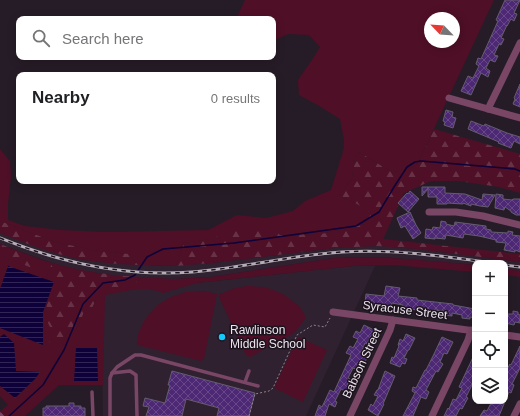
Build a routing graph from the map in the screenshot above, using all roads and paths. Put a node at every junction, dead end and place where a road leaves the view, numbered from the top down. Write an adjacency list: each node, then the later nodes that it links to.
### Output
1 (520, 43): 3 (street)
2 (449, 98): 3 (street)
3 (488, 109): 4 (street)
4 (520, 118)
5 (429, 212): 6 (street)
6 (520, 225)
7 (333, 312): 8 (street, Syracuse Street); 22 (path)
8 (393, 320): 9 (street, Syracuse Street); 23 (street, Babson Street)
9 (472, 330)
10 (472, 332): 24 (street)
11 (508, 335): 12 (street)
12 (520, 337)
13 (249, 371): 15 (lane)
14 (112, 373): 15 (lane); 20 (lane); 21 (lane)
15 (245, 382): 16 (lane)
16 (258, 386)
17 (92, 392): 19 (lane)
18 (520, 404): 25 (street)
19 (93, 416)
20 (110, 416)
21 (137, 416)
22 (249, 416)
23 (350, 416)
24 (432, 416)
25 (514, 416)

